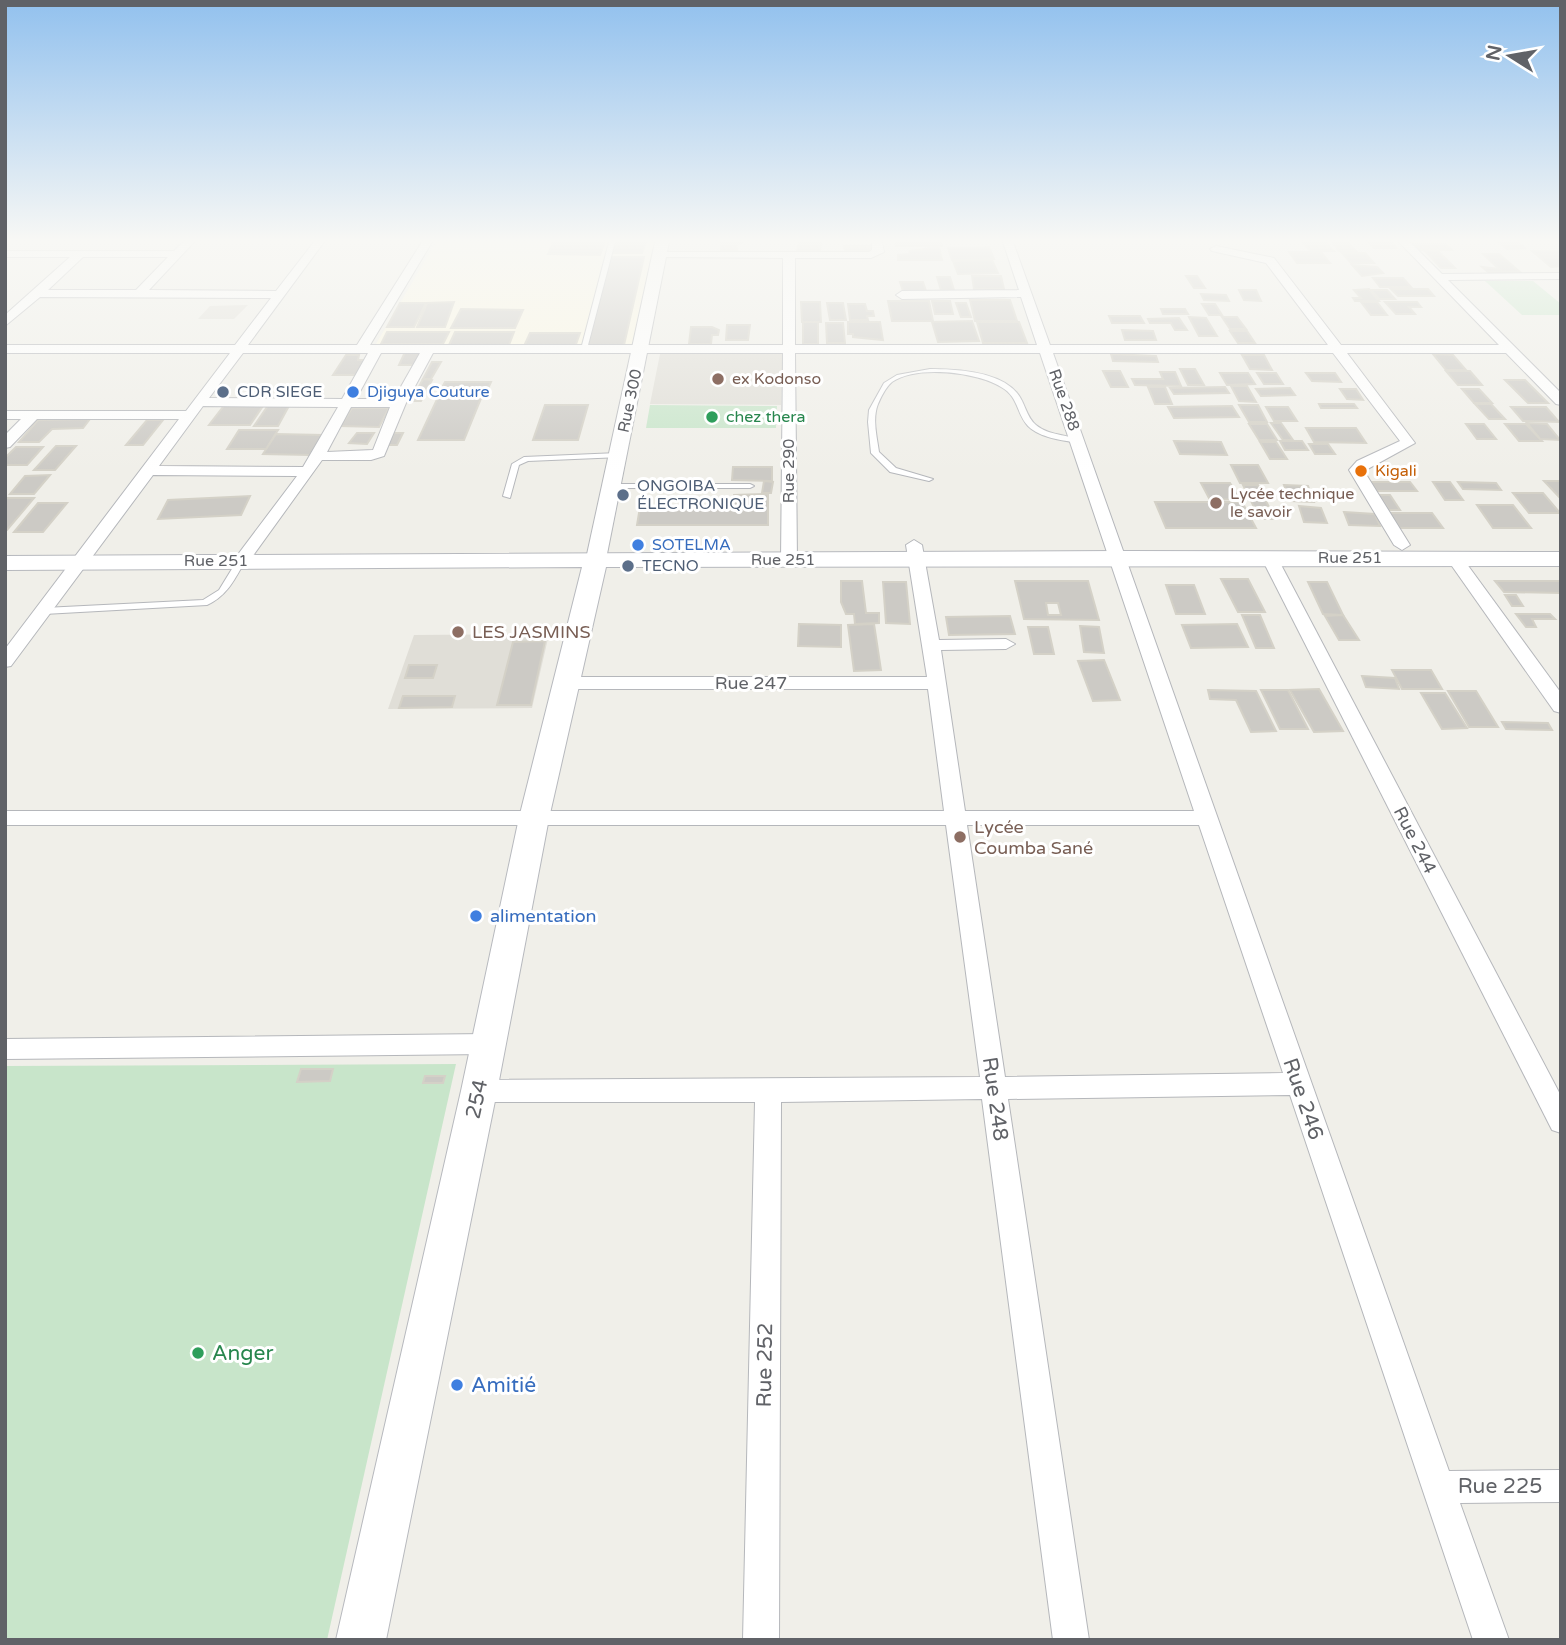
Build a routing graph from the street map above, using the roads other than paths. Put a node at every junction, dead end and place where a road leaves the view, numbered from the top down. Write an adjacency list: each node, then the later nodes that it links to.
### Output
1 (261, 319): 10 (street)
2 (380, 319): 11 (street)
3 (592, 319): 14 (lane)
4 (647, 319): 15 (street, Rue 300)
5 (789, 319): 16 (street, Rue 290)
6 (1036, 319): 17 (street, Rue 288)
7 (1315, 319): 18 (street)
8 (1480, 319): 19 (street)
9 (5, 349): 10 (street)
10 (239, 349): 11 (street); 21 (street)
11 (361, 349): 12 (street)
12 (377, 349): 13 (street); 22 (street)
13 (429, 349): 14 (street); 23 (street)
14 (584, 349): 15 (street)
15 (641, 349): 16 (street); 29 (street, Rue 300)
16 (789, 349): 17 (street); 44 (street, Rue 290)
17 (1046, 349): 18 (street); 27 (street, Rue 288)
18 (1338, 349): 19 (street); 38 (street)
19 (1510, 349): 20 (street)
20 (1561, 401)
21 (200, 402): 22 (street); 26 (street)
22 (347, 403): 23 (street); 30 (street)
23 (399, 403): 30 (street)
24 (5, 415): 25 (street)
25 (33, 415): 26 (street); 28 (street)
26 (190, 415): 31 (street)
27 (1078, 441): 33 (lane); 40 (street, Rue 288)
28 (5, 444)
29 (618, 455): 34 (street, Rue 300); 36 (lane)
30 (317, 456): 32 (street)
31 (148, 470): 32 (street); 45 (street)
32 (308, 472): 43 (street)
33 (929, 479)
34 (612, 485): 35 (lane); 41 (street, Rue 300)
35 (750, 486)
36 (507, 496)
37 (5, 545): 45 (main road, Rue 251)
38 (1402, 545): 39 (main road, Rue 251); 40 (main road, Rue 251)
39 (1561, 545)
40 (1116, 551): 42 (main road, Rue 251); 46 (main road, Rue 251); 60 (street, Rue 246)
41 (597, 552): 43 (main road, Rue 251); 44 (main road, Rue 251); 54 (main road, 254)
42 (915, 552): 44 (main road, Rue 251); 52 (street, Rue 248)
43 (247, 553): 45 (main road, Rue 251); 50 (lane)
44 (789, 553)
45 (84, 554): 49 (main road, Rue 251); 50 (street)
46 (1270, 559): 47 (main road, Rue 251); 67 (street, Rue 244)
47 (1455, 559): 48 (main road, Rue 251); 56 (street)
48 (1561, 559)
49 (5, 563)
50 (44, 611): 53 (street)
51 (1006, 644): 52 (street)
52 (930, 645): 55 (street, Rue 248)
53 (5, 662)
54 (565, 683): 55 (street, Rue 247); 58 (main road, 254)
55 (937, 683): 59 (street, Rue 248)
56 (1561, 707)
57 (5, 818): 58 (street)
58 (534, 818): 59 (street); 61 (main road, 254)
59 (956, 818): 60 (street); 64 (street, Rue 248)
60 (1209, 818): 63 (street, Rue 246)
61 (488, 1044): 62 (street); 65 (main road, 254)
62 (5, 1049)
63 (1298, 1084): 64 (street); 69 (street, Rue 246)
64 (994, 1086): 66 (street); 72 (street, Rue 248)
65 (479, 1091): 66 (street); 70 (main road, 254)
66 (768, 1091): 71 (street, Rue 252)
67 (1561, 1122)
68 (1561, 1486): 69 (street, Rue 225)
69 (1439, 1487): 73 (street, Rue 246)
70 (361, 1640)
71 (761, 1640)
72 (1072, 1640)
73 (1492, 1640)

